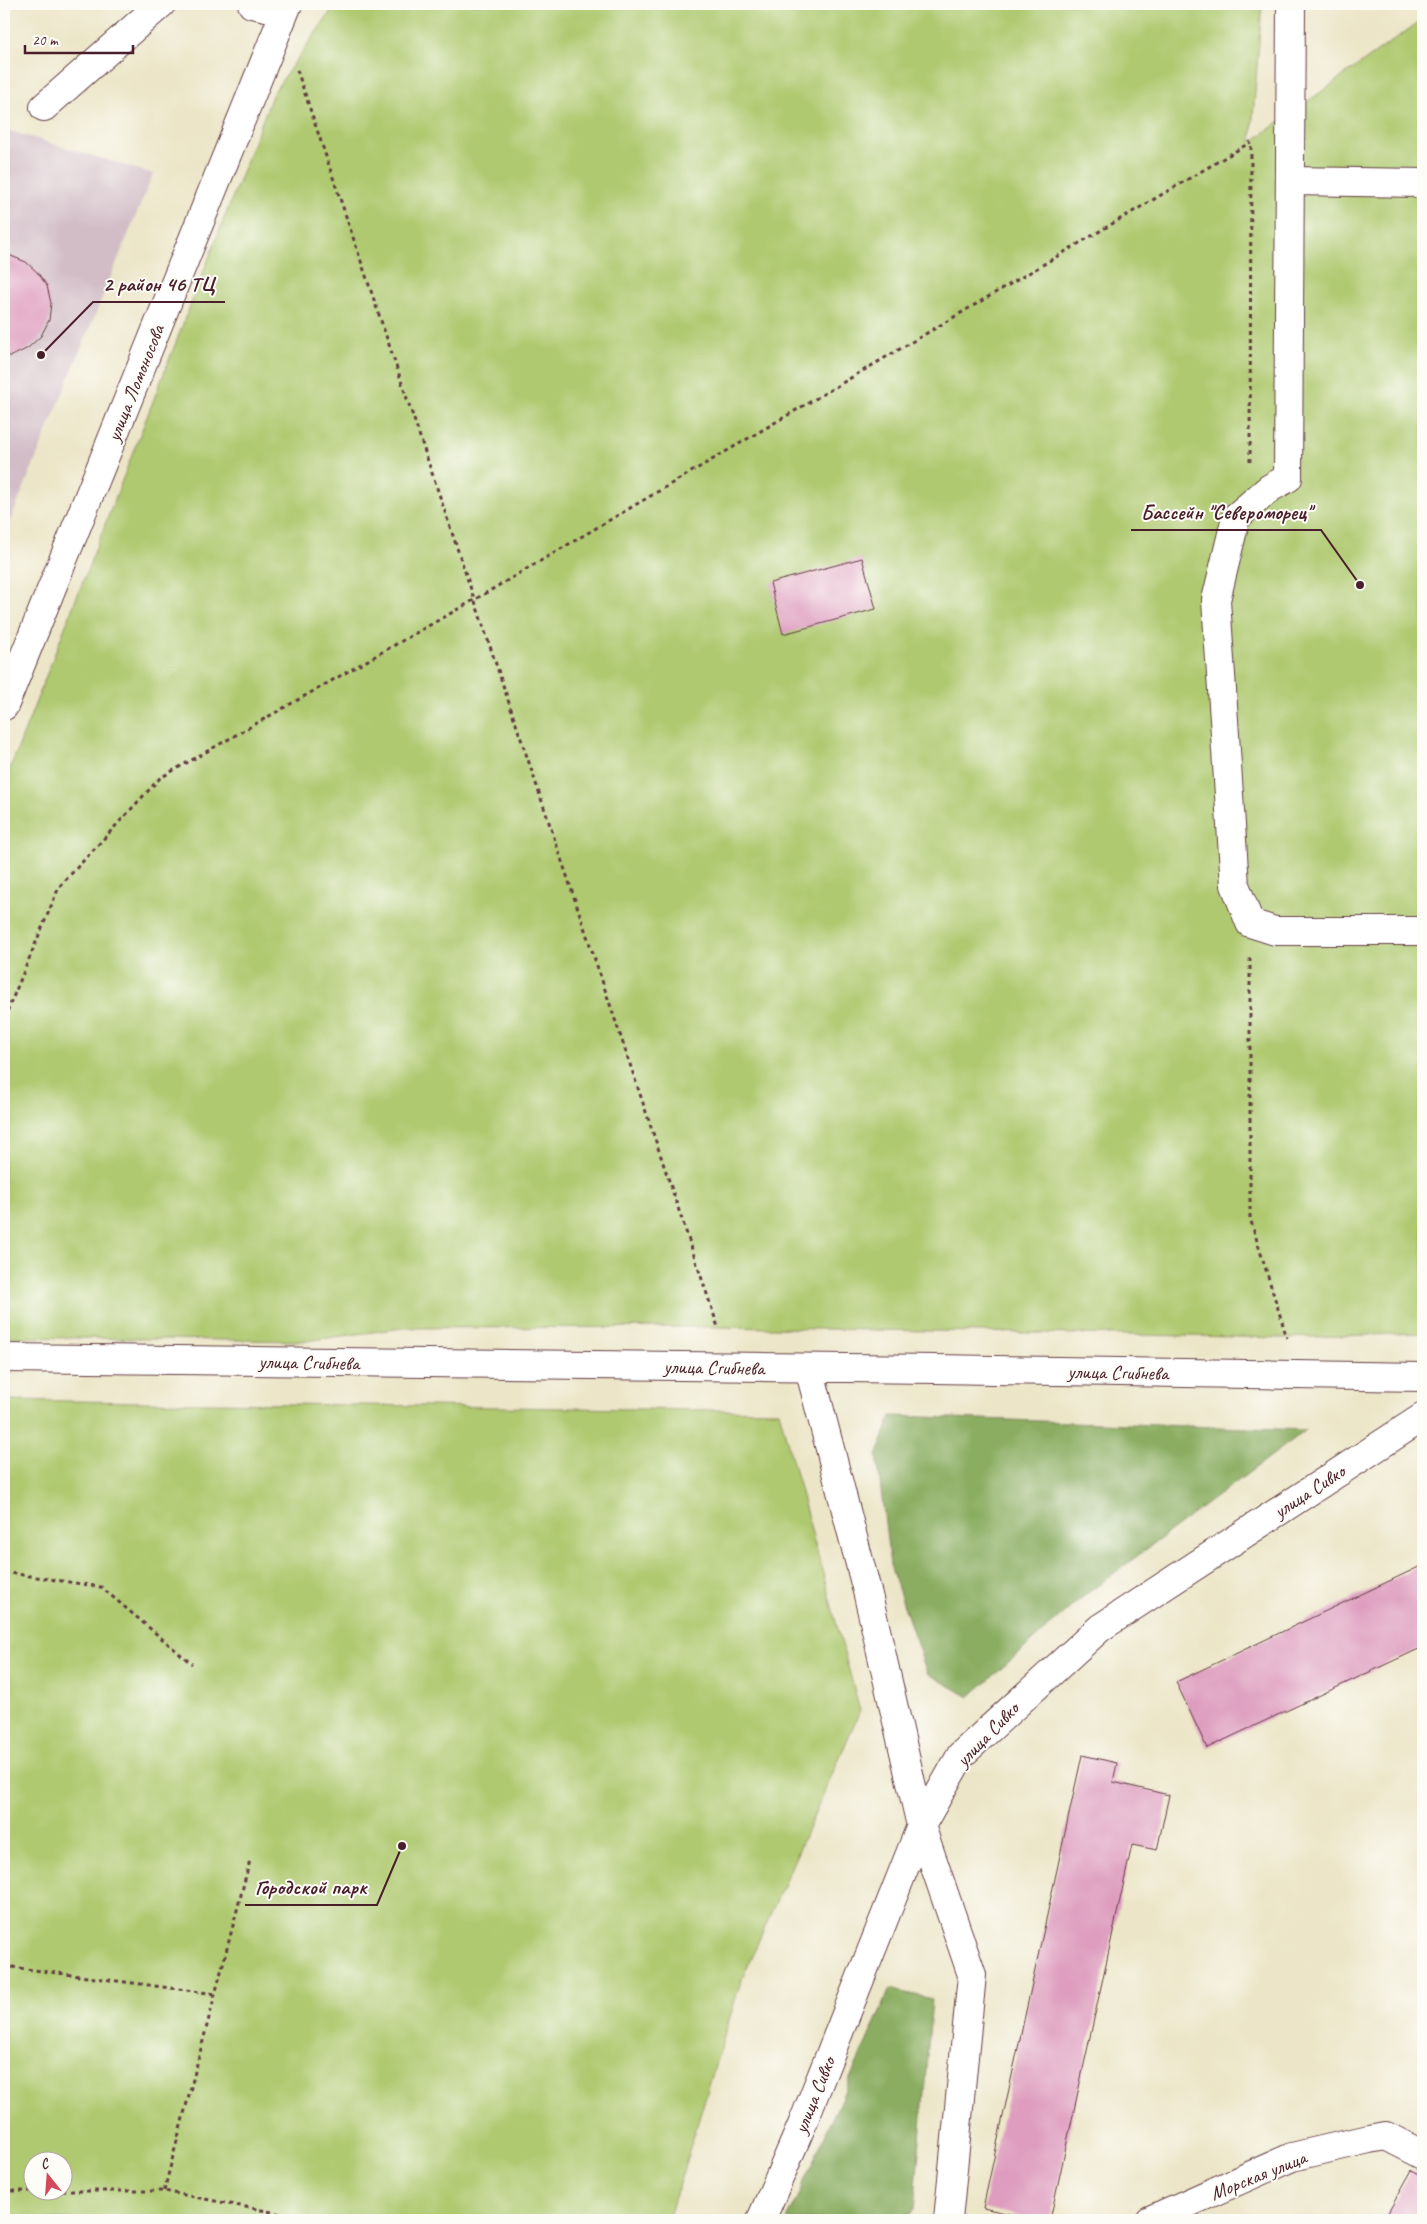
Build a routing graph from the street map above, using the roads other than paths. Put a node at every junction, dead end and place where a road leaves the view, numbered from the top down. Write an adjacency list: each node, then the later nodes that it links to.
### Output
1 (161, 4): 5 (street)
2 (252, 4): 4 (street)
3 (1291, 4): 6 (street)
4 (287, 7): 8 (street, улица Ломоносова)
5 (44, 107)
6 (1290, 181): 7 (street); 9 (street)
7 (1423, 183)
8 (4, 706)
9 (1423, 931)
10 (4, 1358): 11 (street, улица Сгибнева)
11 (809, 1368): 12 (street, улица Сгибнева); 14 (street)
12 (1423, 1377)
13 (1423, 1418): 14 (street, улица Сивко)
14 (921, 1826): 16 (street, улица Сивко); 17 (street)
15 (1423, 2155): 18 (street, Морская улица)
16 (761, 2220)
17 (948, 2220)
18 (1150, 2220)

